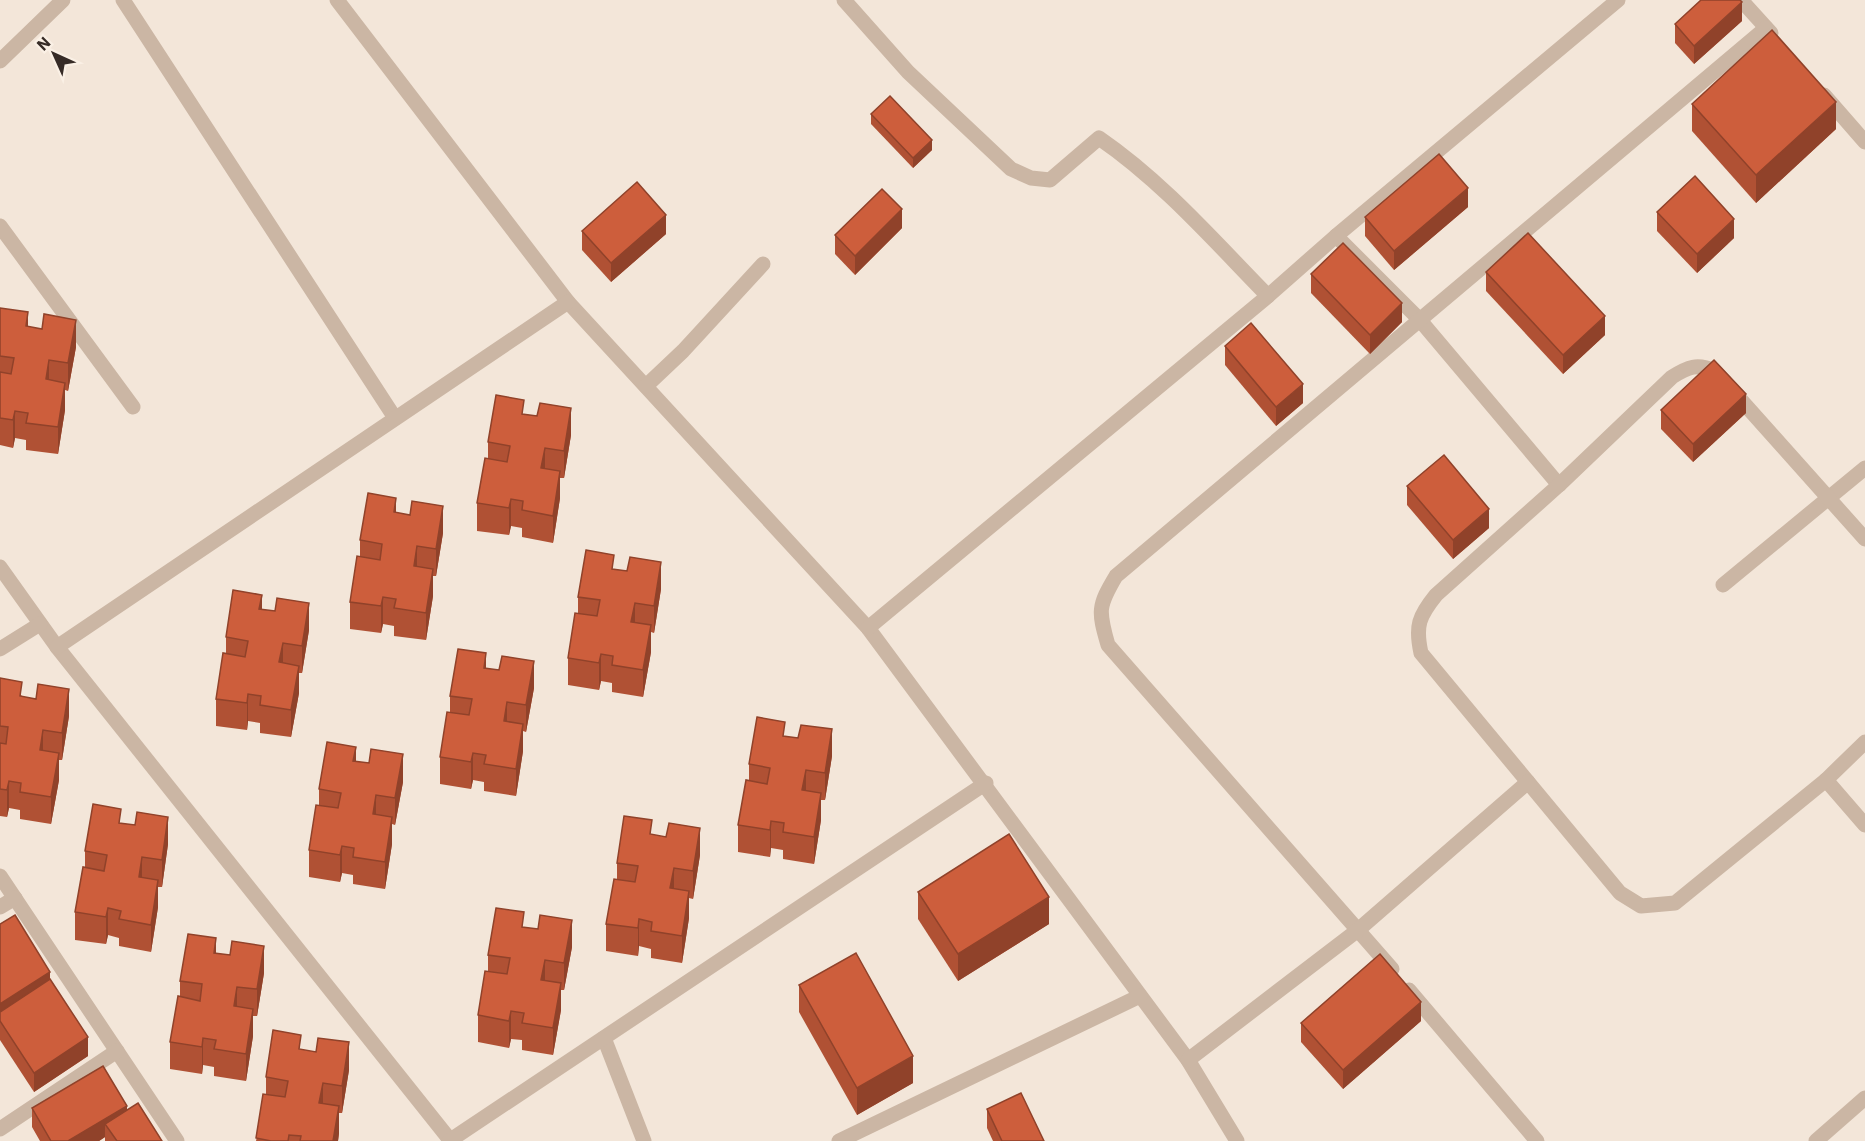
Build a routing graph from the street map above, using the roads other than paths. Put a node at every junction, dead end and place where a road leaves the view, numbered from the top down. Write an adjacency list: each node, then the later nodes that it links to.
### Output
1 (63, 0): 9 (street)
2 (123, 0): 20 (street)
3 (337, 0): 16 (street)
4 (844, 0): 15 (street)
5 (1618, 0): 13 (street)
6 (1741, 0): 7 (street)
7 (1766, 28): 8 (street); 17 (street)
8 (1781, 45)
9 (0, 61)
10 (1812, 80): 11 (street)
11 (1865, 142)
12 (0, 226): 19 (street)
13 (1336, 236): 15 (street); 17 (street)
14 (763, 264): 18 (street)
15 (1268, 296): 28 (street)
16 (568, 302): 18 (street); 20 (street)
17 (1419, 319): 22 (street); 39 (street)
18 (646, 386): 28 (street)
19 (133, 406)
20 (395, 418): 29 (street)
21 (1865, 468): 23 (street)
22 (1559, 485): 23 (street); 33 (street)
23 (1828, 498): 24 (street); 26 (street)
24 (1865, 538)
25 (0, 567): 27 (street)
26 (1722, 585)
27 (40, 624): 29 (street); 30 (street)
28 (868, 628): 34 (street)
29 (57, 647): 47 (street)
30 (0, 649)
31 (1865, 742): 32 (street)
32 (1826, 780): 33 (street); 35 (street)
33 (1528, 782): 39 (street)
34 (986, 783): 40 (street); 41 (street)
35 (1865, 825)
36 (0, 876): 37 (street)
37 (15, 898): 38 (street); 42 (street)
38 (0, 907)
39 (1358, 930): 43 (street); 51 (street)
40 (1140, 996): 43 (street); 49 (street)
41 (604, 1038): 47 (street); 48 (street)
42 (117, 1051): 45 (street); 46 (street)
43 (1188, 1060): 50 (street)
44 (1865, 1098): 52 (street)
45 (0, 1129)
46 (177, 1141)
47 (450, 1141)
48 (644, 1141)
49 (839, 1141)
50 (1237, 1141)
51 (1537, 1141)
52 (1816, 1141)

